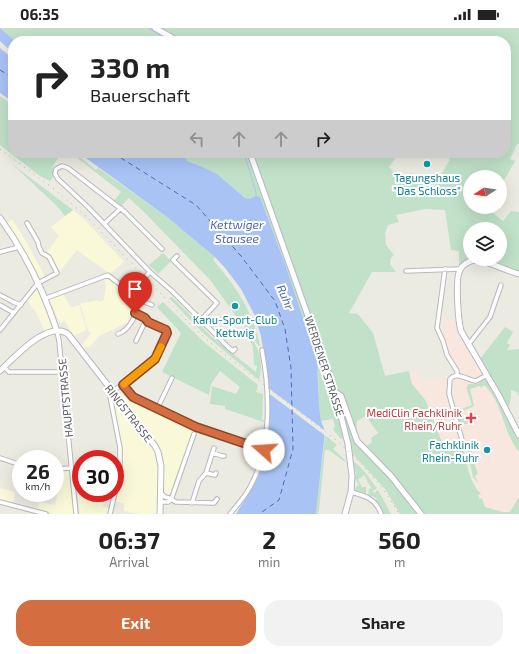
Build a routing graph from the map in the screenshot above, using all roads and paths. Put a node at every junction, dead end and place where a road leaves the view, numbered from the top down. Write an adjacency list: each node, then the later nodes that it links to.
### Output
1 (155, 28): 2 (main road)
2 (169, 36)
3 (252, 158): 44 (main road, WERDENER STRASSE)
4 (120, 208): 7 (street); 7 (street); 9 (street)
5 (0, 218): 8 (main road)
6 (27, 223): 17 (street)
7 (104, 224): 15 (street)
8 (19, 247): 10 (street); 17 (main road)
9 (162, 249)
10 (0, 252)
11 (177, 256): 28 (street)
12 (445, 269): 13 (street); 14 (street); 39 (street)
13 (460, 269): 16 (main road); 34 (main road)
14 (406, 271)
15 (150, 272): 19 (street); 28 (street)
16 (519, 274)
17 (38, 283): 21 (main road); 24 (street)
18 (501, 286): 34 (street)
19 (123, 287): 21 (street); 22 (street)
20 (0, 296): 24 (street)
21 (44, 299): 31 (main road)
22 (137, 300): 25 (street); 27 (street)
23 (0, 305): 26 (street)
24 (21, 305): 26 (street)
25 (152, 305)
26 (14, 313): 30 (street)
27 (135, 313): 29 (street); 32 (street)
28 (201, 320): 35 (street)
29 (148, 322): 33 (street); 42 (street)
30 (0, 330)
31 (57, 330): 37 (main road); 38 (street, HAUPTSTRASSE); 43 (main road, RINGSTRASSE)
32 (118, 334)
33 (136, 340)
34 (468, 345): 40 (main road)
35 (236, 349)
36 (262, 350): 51 (street)
37 (2, 369): 38 (street)
38 (62, 372): 56 (street, HAUPTSTRASSE)
39 (457, 375): 40 (street); 48 (street)
40 (487, 375): 47 (main road)
41 (172, 378): 45 (street)
42 (123, 385): 43 (street); 45 (street)
43 (112, 392): 50 (street); 60 (main road, RINGSTRASSE)
44 (335, 392): 61 (main road, WERDENER STRASSE); 75 (main road)
45 (157, 409): 51 (street)
46 (194, 434): 63 (street)
47 (519, 436)
48 (464, 447)
49 (214, 448): 52 (street)
50 (120, 450)
51 (264, 450): 72 (street)
52 (213, 453): 53 (street); 58 (street)
53 (224, 456)
54 (0, 458): 55 (street)
55 (12, 462)
56 (71, 468): 57 (street); 69 (street, HAUPTSTRASSE)
57 (64, 469)
58 (206, 473): 59 (street); 67 (street)
59 (216, 473)
60 (160, 492): 63 (street); 66 (main road, RINGSTRASSE)
61 (351, 492): 73 (main road, WERDENER STRASSE); 74 (street)
62 (217, 499): 67 (street)
63 (171, 500): 66 (street); 67 (street)
64 (0, 502): 68 (street)
65 (113, 502): 70 (street)
66 (160, 502): 71 (main road, RINGSTRASSE)
67 (192, 503)
68 (46, 514)
69 (76, 514)
70 (110, 514)
71 (160, 514)
72 (230, 514)
73 (345, 514)
74 (381, 514)
75 (421, 514)

